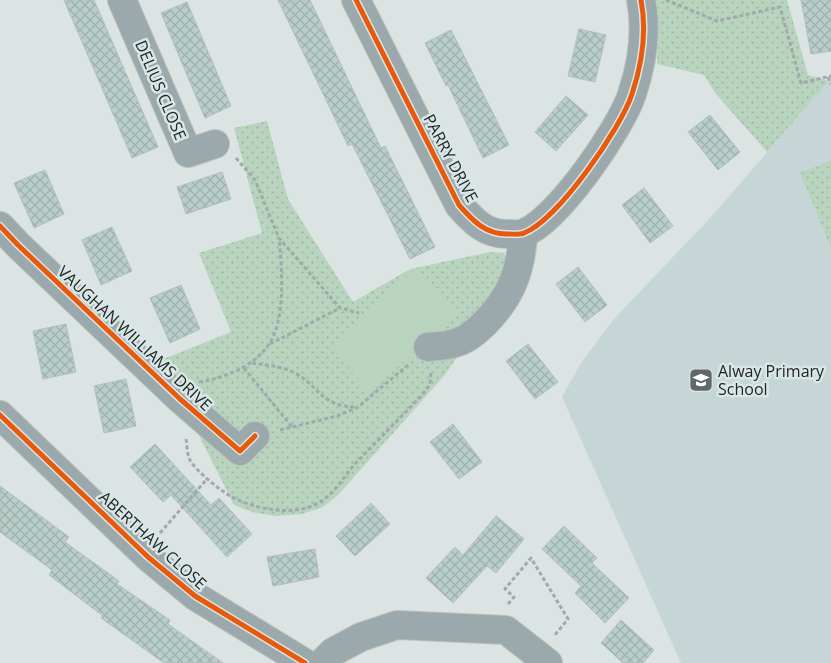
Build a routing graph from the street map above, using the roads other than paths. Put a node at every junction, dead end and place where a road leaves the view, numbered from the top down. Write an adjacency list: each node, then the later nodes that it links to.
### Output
1 (122, 0): 4 (street, DELIUS CLOSE)
2 (356, 0): 6 (street, PARRY DRIVE)
3 (641, 0): 6 (street)
4 (215, 144)
5 (0, 226): 9 (street, VAUGHAN WILLIAMS DRIVE)
6 (523, 234): 7 (street)
7 (424, 351)
8 (0, 415): 11 (street, ABERTHAW CLOSE)
9 (255, 436)
10 (543, 659): 12 (street)
11 (305, 663)
12 (322, 663)

